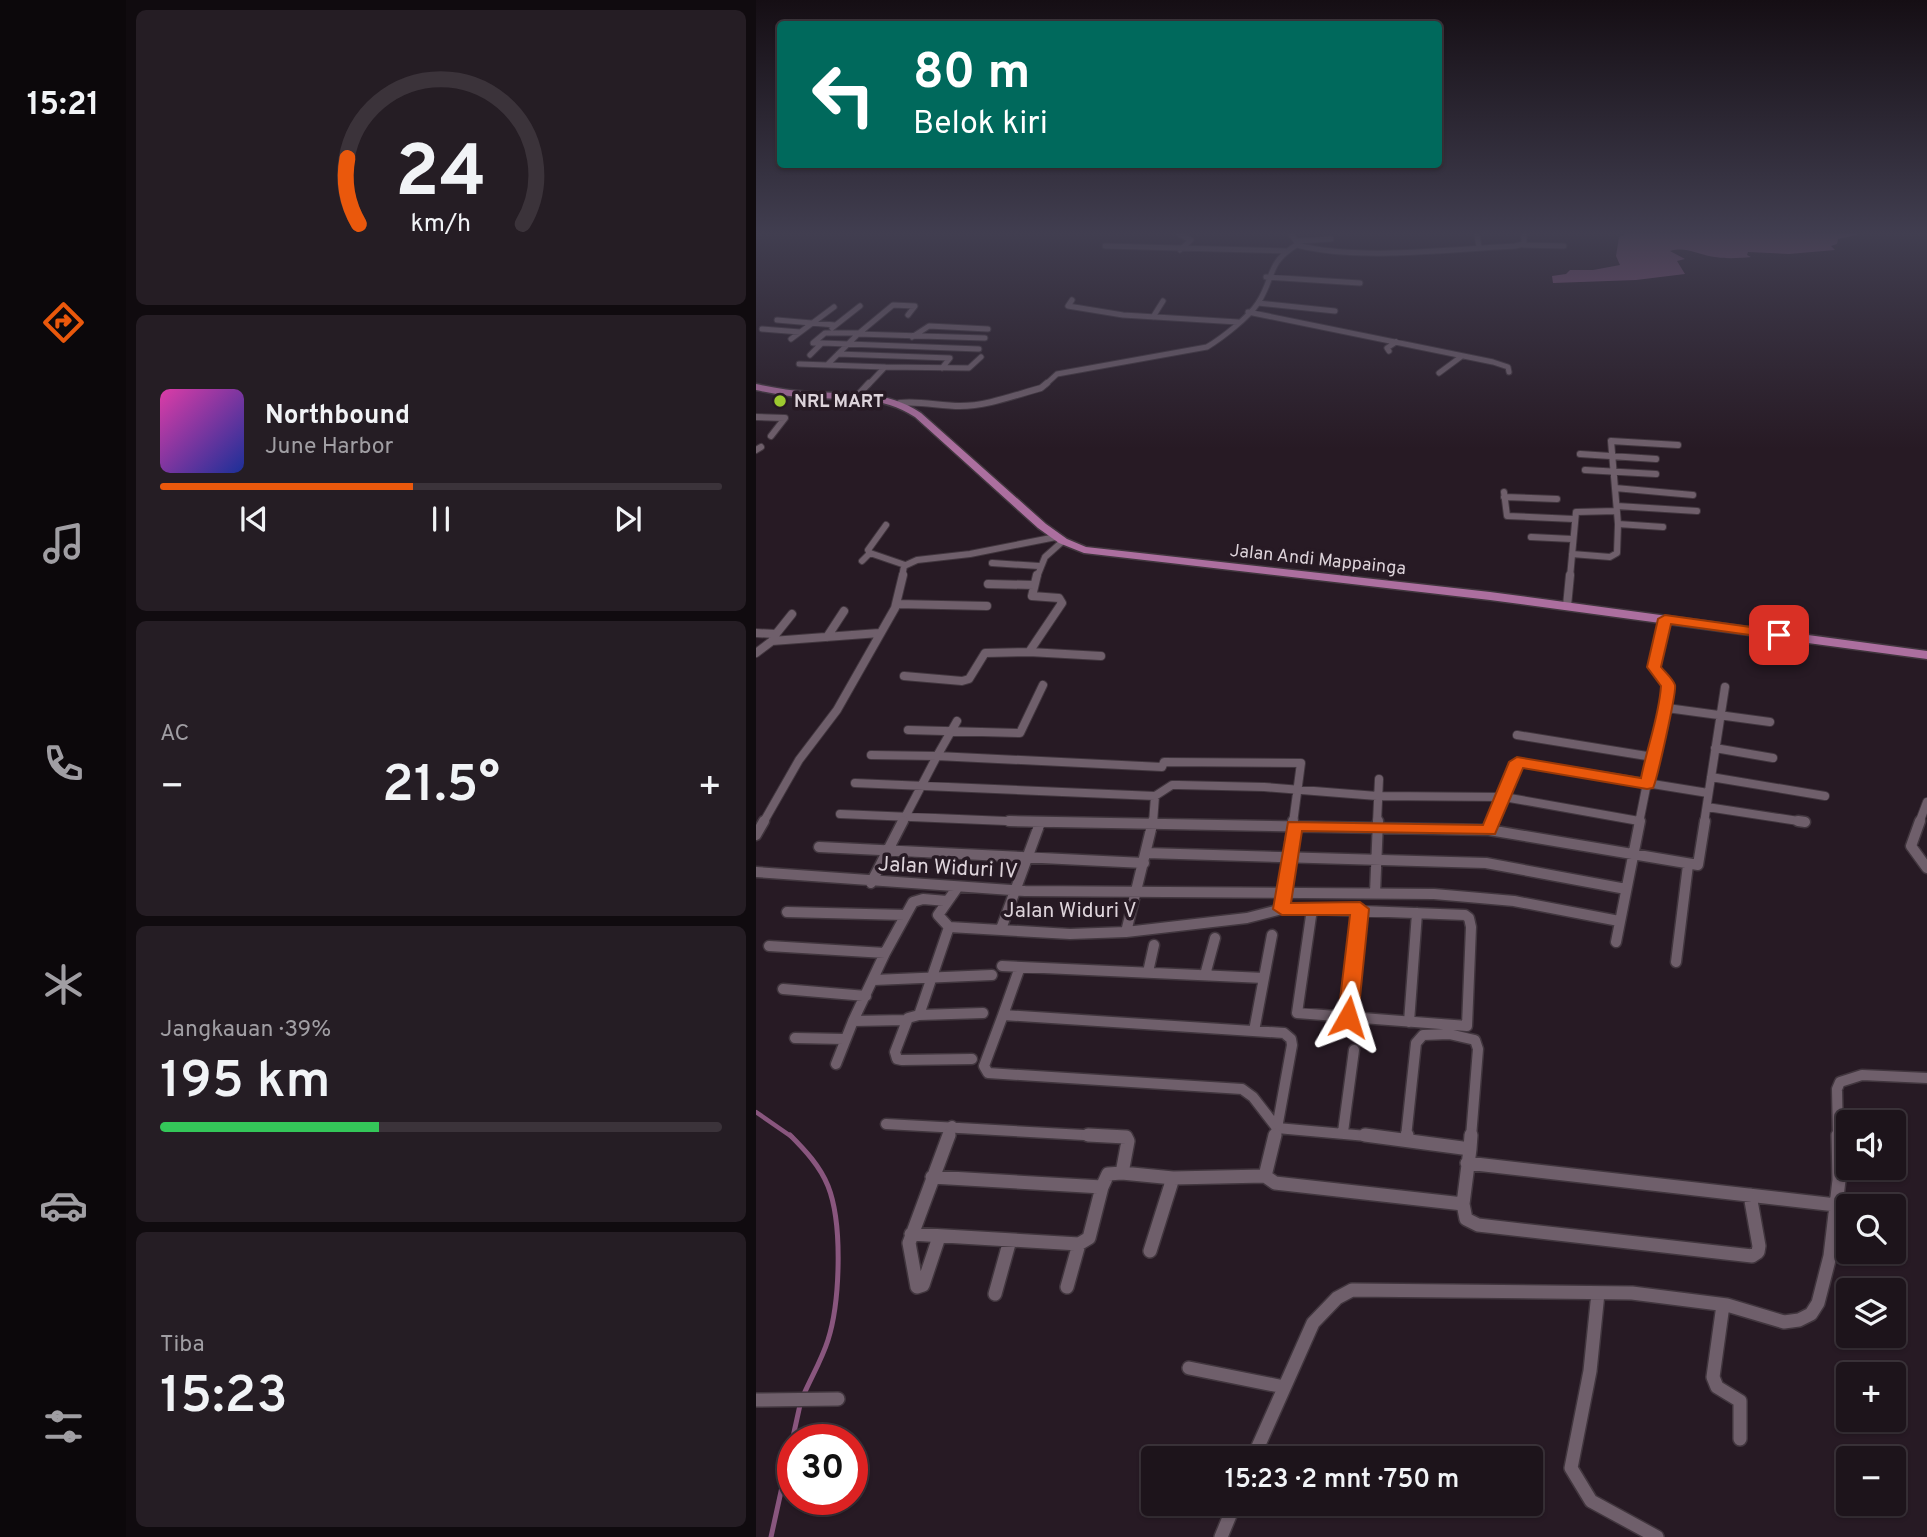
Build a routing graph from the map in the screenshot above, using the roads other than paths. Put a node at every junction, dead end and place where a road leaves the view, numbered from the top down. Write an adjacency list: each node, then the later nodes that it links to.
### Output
1 (860, 306): 16 (street)
2 (892, 306): 21 (street)
3 (909, 306): 11 (street)
4 (1069, 306): 12 (street)
5 (1160, 306): 12 (street)
6 (1255, 306): 10 (street)
7 (1284, 306): 9 (street)
8 (834, 307): 15 (street)
9 (1335, 311)
10 (1248, 312): 14 (street); 25 (street)
11 (908, 314)
12 (1153, 317): 14 (street)
13 (776, 320): 15 (street)
14 (1238, 322): 50 (street)
15 (812, 324): 16 (street); 19 (street)
16 (835, 326): 20 (street)
17 (762, 329): 19 (street)
18 (988, 329): 22 (street)
19 (800, 332): 24 (street)
20 (825, 333): 21 (street); 26 (street)
21 (858, 334): 22 (street); 27 (street)
22 (914, 336): 23 (street); 28 (street)
23 (985, 338)
24 (791, 339)
25 (1396, 342): 31 (street); 35 (street)
26 (822, 343): 27 (street); 33 (street)
27 (848, 344): 28 (street); 32 (street)
28 (904, 346): 29 (street); 36 (street)
29 (959, 348): 30 (street); 39 (street)
30 (979, 349)
31 (1389, 351)
32 (838, 354): 34 (street); 41 (street)
33 (810, 355)
34 (866, 356): 36 (street); 42 (street)
35 (1462, 356): 46 (street); 47 (street)
36 (893, 357): 38 (street); 43 (street)
37 (981, 357): 45 (street)
38 (923, 358): 39 (street); 44 (street)
39 (950, 358): 45 (street)
40 (799, 364): 41 (street)
41 (827, 365): 42 (street)
42 (855, 366): 43 (street)
43 (885, 367): 44 (street); 49 (street)
44 (912, 368): 45 (street)
45 (942, 369)
46 (1509, 372)
47 (1438, 373)
48 (756, 387): 49 (main road, Jalan Andi Mappainga)
49 (858, 395): 50 (main road, Jalan Andi Mappainga)
50 (900, 403): 70 (main road, Jalan Andi Mappainga)
51 (756, 417): 52 (street)
52 (771, 436)
53 (1678, 445): 55 (street)
54 (1580, 454): 55 (street)
55 (1612, 456): 56 (street); 58 (street)
56 (1656, 458)
57 (1585, 470): 58 (street)
58 (1614, 471): 59 (street); 60 (street)
59 (1656, 474)
60 (1615, 488): 61 (street); 63 (street)
61 (1693, 495)
62 (1558, 499): 65 (street)
63 (1617, 508): 64 (street); 65 (street); 66 (street)
64 (1697, 511)
65 (1574, 519): 71 (street)
66 (1618, 524): 68 (street); 73 (street)
67 (886, 525): 72 (street)
68 (1664, 527)
69 (1531, 537): 71 (street)
70 (1060, 539): 76 (street); 77 (street); 82 (main road, Jalan Andi Mappainga)
71 (1572, 539): 73 (street)
72 (870, 553): 74 (street); 76 (street)
73 (1572, 554): 82 (street)
74 (862, 561)
75 (992, 563): 77 (street)
76 (905, 565): 80 (street)
77 (1040, 566): 79 (street)
78 (988, 584): 79 (street)
79 (1034, 586): 90 (street)
80 (897, 604): 81 (street); 87 (street)
81 (987, 606)
82 (1567, 606): 85 (main road, Jalan Andi Mappainga)
83 (844, 611): 89 (street)
84 (792, 614): 88 (street)
85 (1665, 619): 92 (main road, Jalan Andi Mappainga); 97 (street)
86 (756, 633): 88 (street)
87 (879, 633): 89 (street); 131 (street)
88 (774, 637): 89 (street); 91 (street)
89 (827, 637)
90 (1030, 652): 93 (street); 94 (street)
91 (756, 653)
92 (1927, 655)
93 (1101, 656)
94 (904, 676)
95 (1043, 685): 102 (street)
96 (1725, 687): 98 (street)
97 (1667, 708): 98 (street); 107 (street)
98 (1721, 715): 100 (street); 104 (street)
99 (957, 721): 102 (street)
100 (1770, 722)
101 (908, 730): 102 (street)
102 (951, 732): 106 (street)
103 (1517, 735): 107 (street)
104 (1715, 748): 108 (street); 109 (street)
105 (871, 755): 106 (street)
106 (937, 756): 113 (street); 114 (street)
107 (1653, 757): 112 (street)
108 (1773, 758)
109 (1711, 777): 115 (street); 118 (street)
110 (1379, 779): 117 (street)
111 (855, 783): 113 (street)
112 (1647, 785): 115 (street); 119 (street); 124 (street)
113 (921, 786): 116 (street); 123 (street)
114 (1300, 790): 116 (street); 117 (street); 128 (street)
115 (1708, 793): 121 (street)
116 (1155, 796): 127 (street)
117 (1377, 796): 119 (street); 129 (street)
118 (1825, 796)
119 (1504, 797): 124 (street); 130 (street)
120 (1927, 802): 140 (street)
121 (1707, 807): 126 (street); 139 (street)
122 (840, 814): 123 (street)
123 (906, 816): 125 (street); 133 (street)
124 (1639, 821): 134 (street)
125 (1040, 822): 127 (street); 135 (street)
126 (1805, 822)
127 (1153, 824): 128 (street); 136 (street)
128 (1294, 825): 129 (street); 137 (street)
129 (1377, 828): 130 (street); 138 (street)
130 (1489, 830): 134 (street)
131 (756, 835)
132 (819, 847): 133 (street)
133 (888, 849): 135 (street); 142 (street)
134 (1634, 854): 139 (street); 144 (street)
135 (1029, 857): 136 (street); 146 (street)
136 (1145, 858): 137 (street); 147 (street)
137 (1290, 858): 138 (street); 145 (street)
138 (1375, 860): 144 (street); 148 (street)
139 (1688, 865): 166 (street)
140 (1927, 868)
141 (756, 872): 142 (street, Jalan Widuri IV)
142 (871, 883): 143 (street, Jalan Widuri IV)
143 (957, 887): 146 (street, Jalan Widuri IV); 149 (street)
144 (1626, 889): 156 (street)
145 (1286, 890): 147 (street, Jalan Widuri IV); 148 (street, Jalan Widuri IV); 150 (street)
146 (1015, 891): 147 (street, Jalan Widuri IV); 158 (street)
147 (1138, 893): 159 (street)
148 (1375, 893): 156 (street, Jalan Widuri IV)
149 (947, 901): 155 (street); 157 (street)
150 (1282, 909): 151 (street, Jalan Widuri V); 159 (street, Jalan Widuri V)
151 (1312, 909): 152 (street, Jalan Widuri V); 180 (street)
152 (1360, 909): 154 (street, Jalan Widuri V); 180 (street)
153 (787, 912): 155 (street)
154 (1417, 914): 183 (street); 183 (street, Jalan Widuri V)
155 (905, 915): 165 (street)
156 (1619, 920): 162 (street)
157 (948, 927): 158 (street, Jalan Widuri V); 172 (street)
158 (1001, 929): 159 (street, Jalan Widuri V)
159 (1126, 932)
160 (1272, 935): 173 (street)
161 (1215, 938): 171 (street)
162 (1616, 942)
163 (1154, 944): 169 (street)
164 (769, 946): 165 (street)
165 (886, 953): 174 (street)
166 (1676, 962)
167 (1002, 966): 168 (street)
168 (1020, 967): 169 (street); 179 (street)
169 (1148, 972): 171 (street)
170 (992, 975): 172 (street)
171 (1205, 975): 173 (street)
172 (930, 977): 174 (street); 178 (street)
173 (1264, 978): 184 (street)
174 (874, 980): 176 (street)
175 (783, 989): 176 (street)
176 (866, 996): 182 (street)
177 (983, 1013): 178 (street)
178 (919, 1015): 181 (street)
179 (1002, 1015): 184 (street); 193 (street)
180 (1348, 1017): 183 (street)
181 (906, 1020): 182 (street); 188 (street)
182 (853, 1021): 186 (street)
183 (1409, 1022)
184 (1254, 1031): 193 (street)
185 (795, 1038): 186 (street)
186 (844, 1039): 189 (street)
187 (1354, 1050): 194 (street)
188 (972, 1059)
189 (836, 1064)
190 (1927, 1078): 203 (street)
191 (886, 1124): 192 (street)
192 (952, 1126): 198 (street); 200 (street)
193 (1278, 1128): 194 (street); 199 (street)
194 (1343, 1132): 195 (street)
195 (1406, 1140): 196 (street); 196 (street)
196 (1470, 1149): 197 (street)
197 (1467, 1163): 204 (street); 205 (street)
198 (1122, 1173): 201 (street); 202 (street)
199 (1265, 1175): 201 (street); 205 (street)
200 (932, 1177): 202 (street); 207 (street)
201 (1173, 1178): 211 (street)
202 (1102, 1187): 210 (street)
203 (1837, 1194)
204 (1750, 1195): 205 (street); 206 (street)
205 (1463, 1204)
206 (1836, 1205): 215 (street)
207 (911, 1234): 208 (street); 208 (street)
208 (939, 1237): 209 (street)
209 (1010, 1240): 210 (street); 214 (street)
210 (1079, 1244): 212 (street)
211 (1150, 1251)
212 (1067, 1287)
213 (1598, 1293): 215 (street); 217 (street); 224 (street)
214 (995, 1294)
215 (1723, 1305): 220 (street)
216 (1189, 1368): 217 (street)
217 (1284, 1387): 221 (street)
218 (834, 1399): 219 (street)
219 (756, 1400)
220 (1740, 1439)
221 (1258, 1446)
222 (1230, 1516): 223 (street)
223 (1221, 1537)
224 (1657, 1537)

